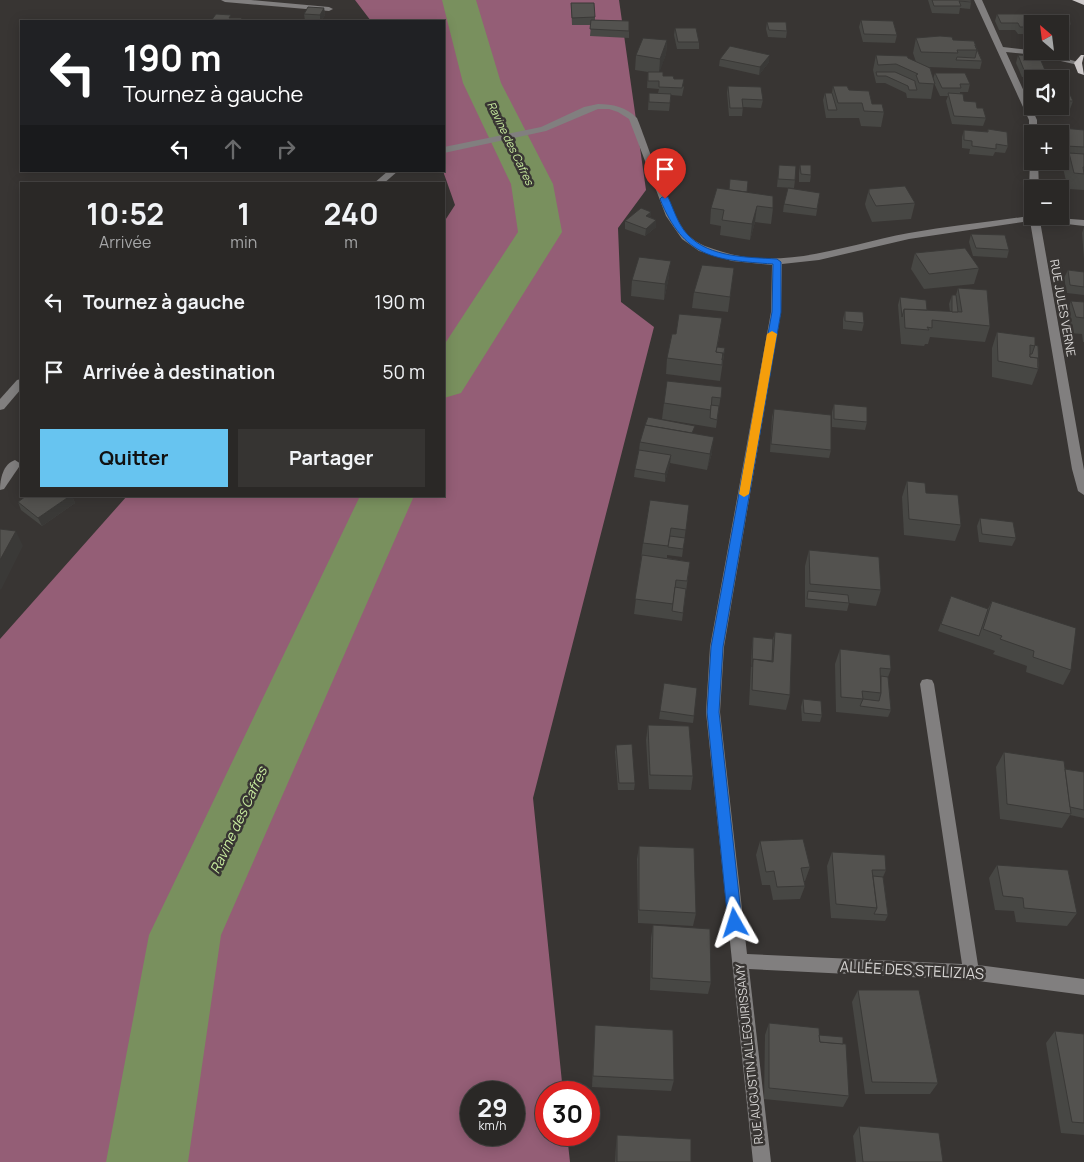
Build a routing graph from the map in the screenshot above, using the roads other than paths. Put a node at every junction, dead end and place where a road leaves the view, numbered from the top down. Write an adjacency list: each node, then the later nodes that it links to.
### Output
1 (225, 0): 5 (street)
2 (978, 0): 6 (street)
3 (1076, 0): 4 (main road)
4 (1084, 3)
5 (329, 9)
6 (1001, 49): 7 (street); 9 (street)
7 (1081, 60): 8 (main road)
8 (1084, 74)
9 (1033, 125)
10 (445, 150): 17 (street)
11 (393, 172): 12 (street)
12 (380, 182)
13 (1024, 219): 17 (street)
14 (1069, 221): 15 (street)
15 (1084, 223)
16 (1035, 225): 23 (street, RUE JULES VERNE)
17 (777, 262): 25 (street, RUE AUGUSTIN ALLEGUIRISSAMY)
18 (20, 383): 19 (street)
19 (0, 406)
20 (18, 463): 21 (street); 22 (street)
21 (0, 469)
22 (0, 486)
23 (1084, 491)
24 (927, 684): 26 (street)
25 (739, 962): 26 (street, ALLÉE DES STELIZIAS); 28 (street, RUE AUGUSTIN ALLEGUIRISSAMY)
26 (971, 972): 27 (street, ALLÉE DES STELIZIAS)
27 (1084, 987)
28 (762, 1162)

